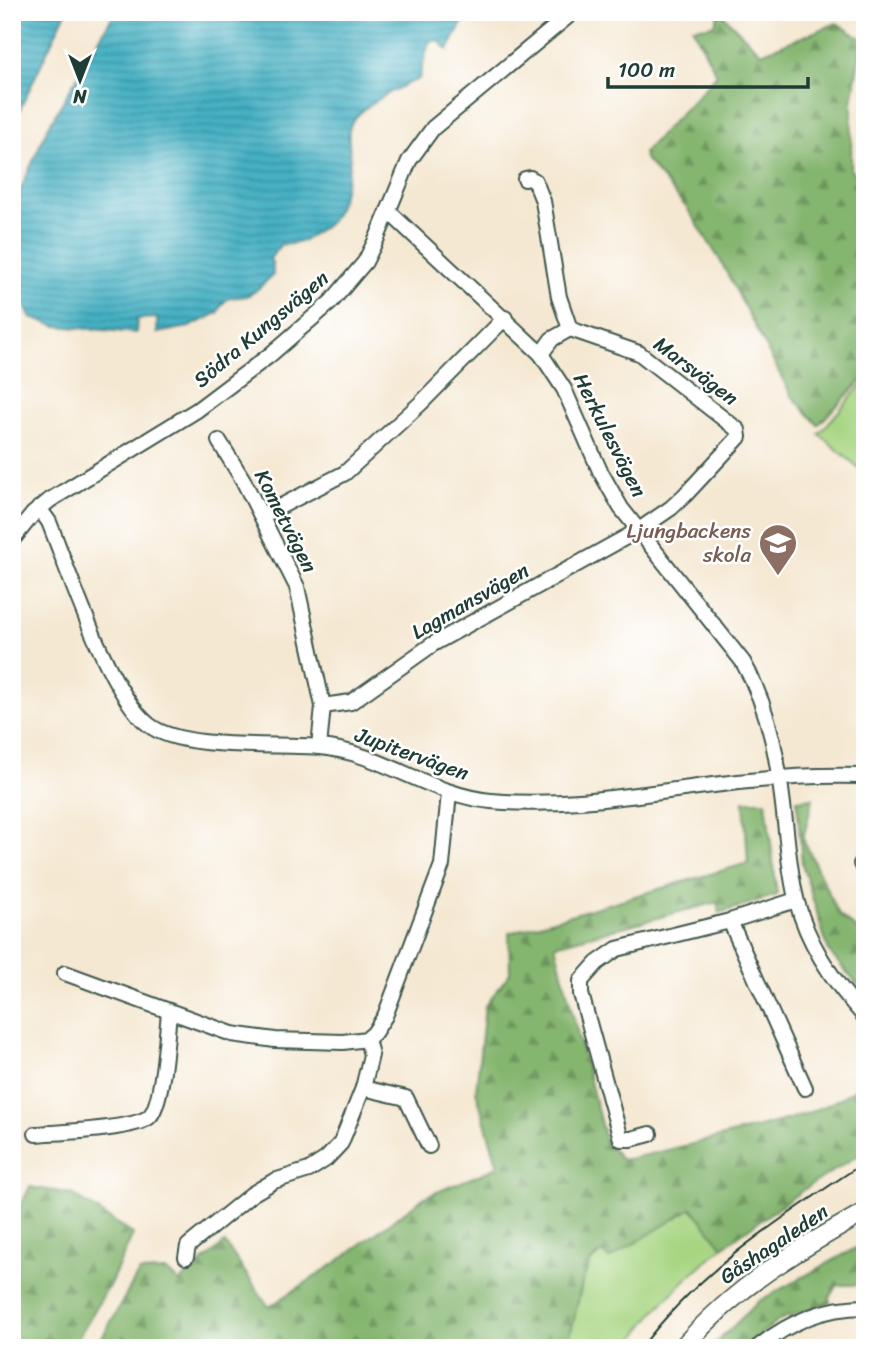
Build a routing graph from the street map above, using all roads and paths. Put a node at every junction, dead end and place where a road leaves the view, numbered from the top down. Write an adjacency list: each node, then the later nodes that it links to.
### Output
1 (573, 12): 3 (street, Södra Kungsvägen)
2 (525, 179): 5 (street)
3 (388, 211): 4 (street, Herkulesvägen); 8 (street, Södra Kungsvägen)
4 (505, 318): 6 (street, Herkulesvägen); 10 (street)
5 (570, 329): 6 (street); 12 (street, Marsvägen)
6 (541, 354): 12 (street, Herkulesvägen)
7 (219, 441): 10 (street, Kometvägen)
8 (39, 508): 11 (street, Södra Kungsvägen); 15 (street, Jupitervägen)
9 (12, 514): 11 (street)
10 (262, 516): 14 (street, Kometvägen)
11 (27, 520): 13 (street, Södra Kungsvägen)
12 (639, 530): 14 (street, Lagmansvägen); 17 (street, Herkulesvägen)
13 (12, 540)
14 (323, 706): 15 (street, Kometvägen)
15 (319, 747): 18 (street, Jupitervägen)
16 (865, 776): 17 (street, Jupitervägen)
17 (779, 778): 18 (street, Jupitervägen); 19 (street, Herkulesvägen)
18 (449, 793): 24 (street)
19 (796, 900): 20 (street); 23 (street, Herkulesvägen)
20 (730, 921): 26 (street); 28 (street)
21 (65, 973): 22 (street)
22 (169, 1011): 24 (street); 27 (street)
23 (865, 1017)
24 (367, 1039): 25 (street)
25 (363, 1088): 29 (street); 31 (street)
26 (805, 1088)
27 (36, 1134)
28 (650, 1134)
29 (429, 1146)
30 (865, 1212): 33 (main road, Gåshagaleden)
31 (187, 1257)
32 (865, 1307): 34 (street)
33 (682, 1348)
34 (757, 1348)

